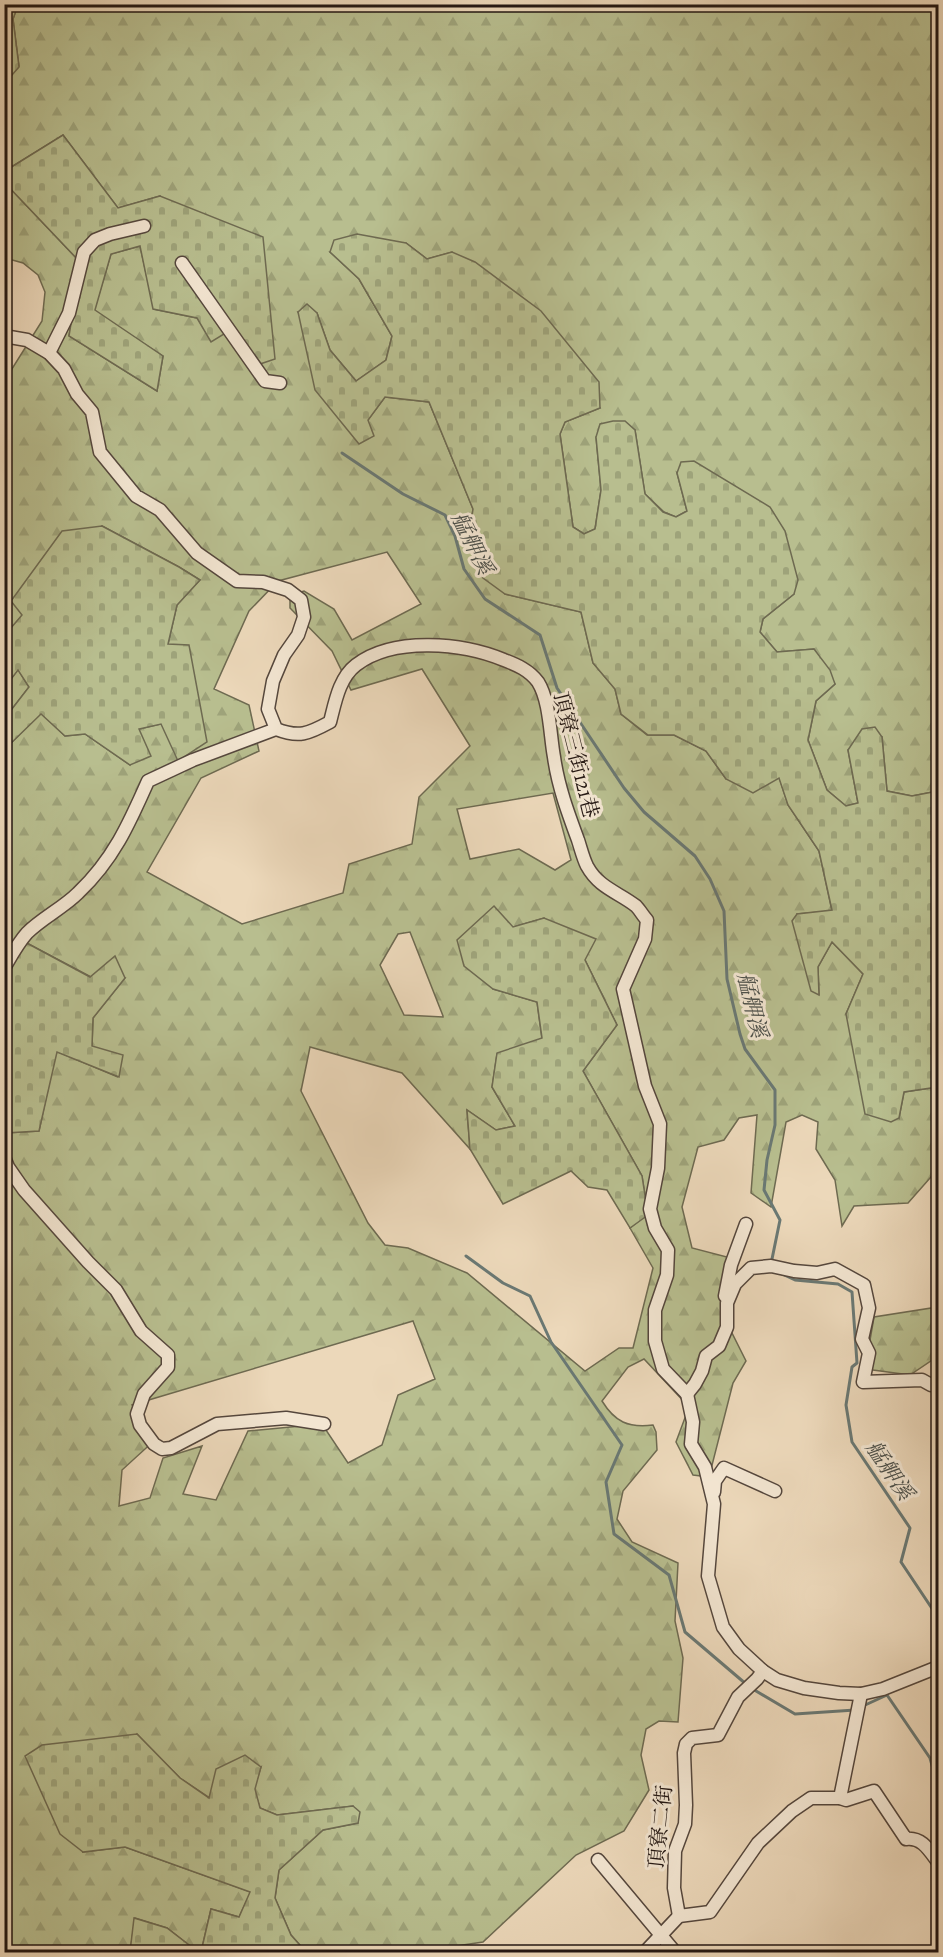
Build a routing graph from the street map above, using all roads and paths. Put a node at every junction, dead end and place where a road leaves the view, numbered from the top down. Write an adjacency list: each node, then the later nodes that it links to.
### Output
1 (144, 226): 4 (street)
2 (182, 263): 5 (street)
3 (4, 336): 4 (street)
4 (49, 353): 6 (street)
5 (280, 383)
6 (276, 729): 7 (street); 12 (street, 頂寮三街121巷)
7 (4, 968)
8 (4, 1157): 13 (street)
9 (746, 1224): 10 (street)
10 (727, 1303): 11 (street); 12 (street)
11 (939, 1383)
12 (687, 1394): 15 (street)
13 (324, 1424)
14 (775, 1491): 15 (street)
15 (714, 1504): 17 (street)
16 (939, 1667): 18 (street)
17 (760, 1675): 18 (street); 22 (street, 頂寮二街)
18 (861, 1694): 19 (street)
19 (840, 1798): 21 (street); 22 (street)
20 (598, 1860): 23 (street)
21 (939, 1862)
22 (679, 1916): 23 (street)
23 (660, 1936): 24 (street); 25 (street)
24 (645, 1953)
25 (675, 1953)

